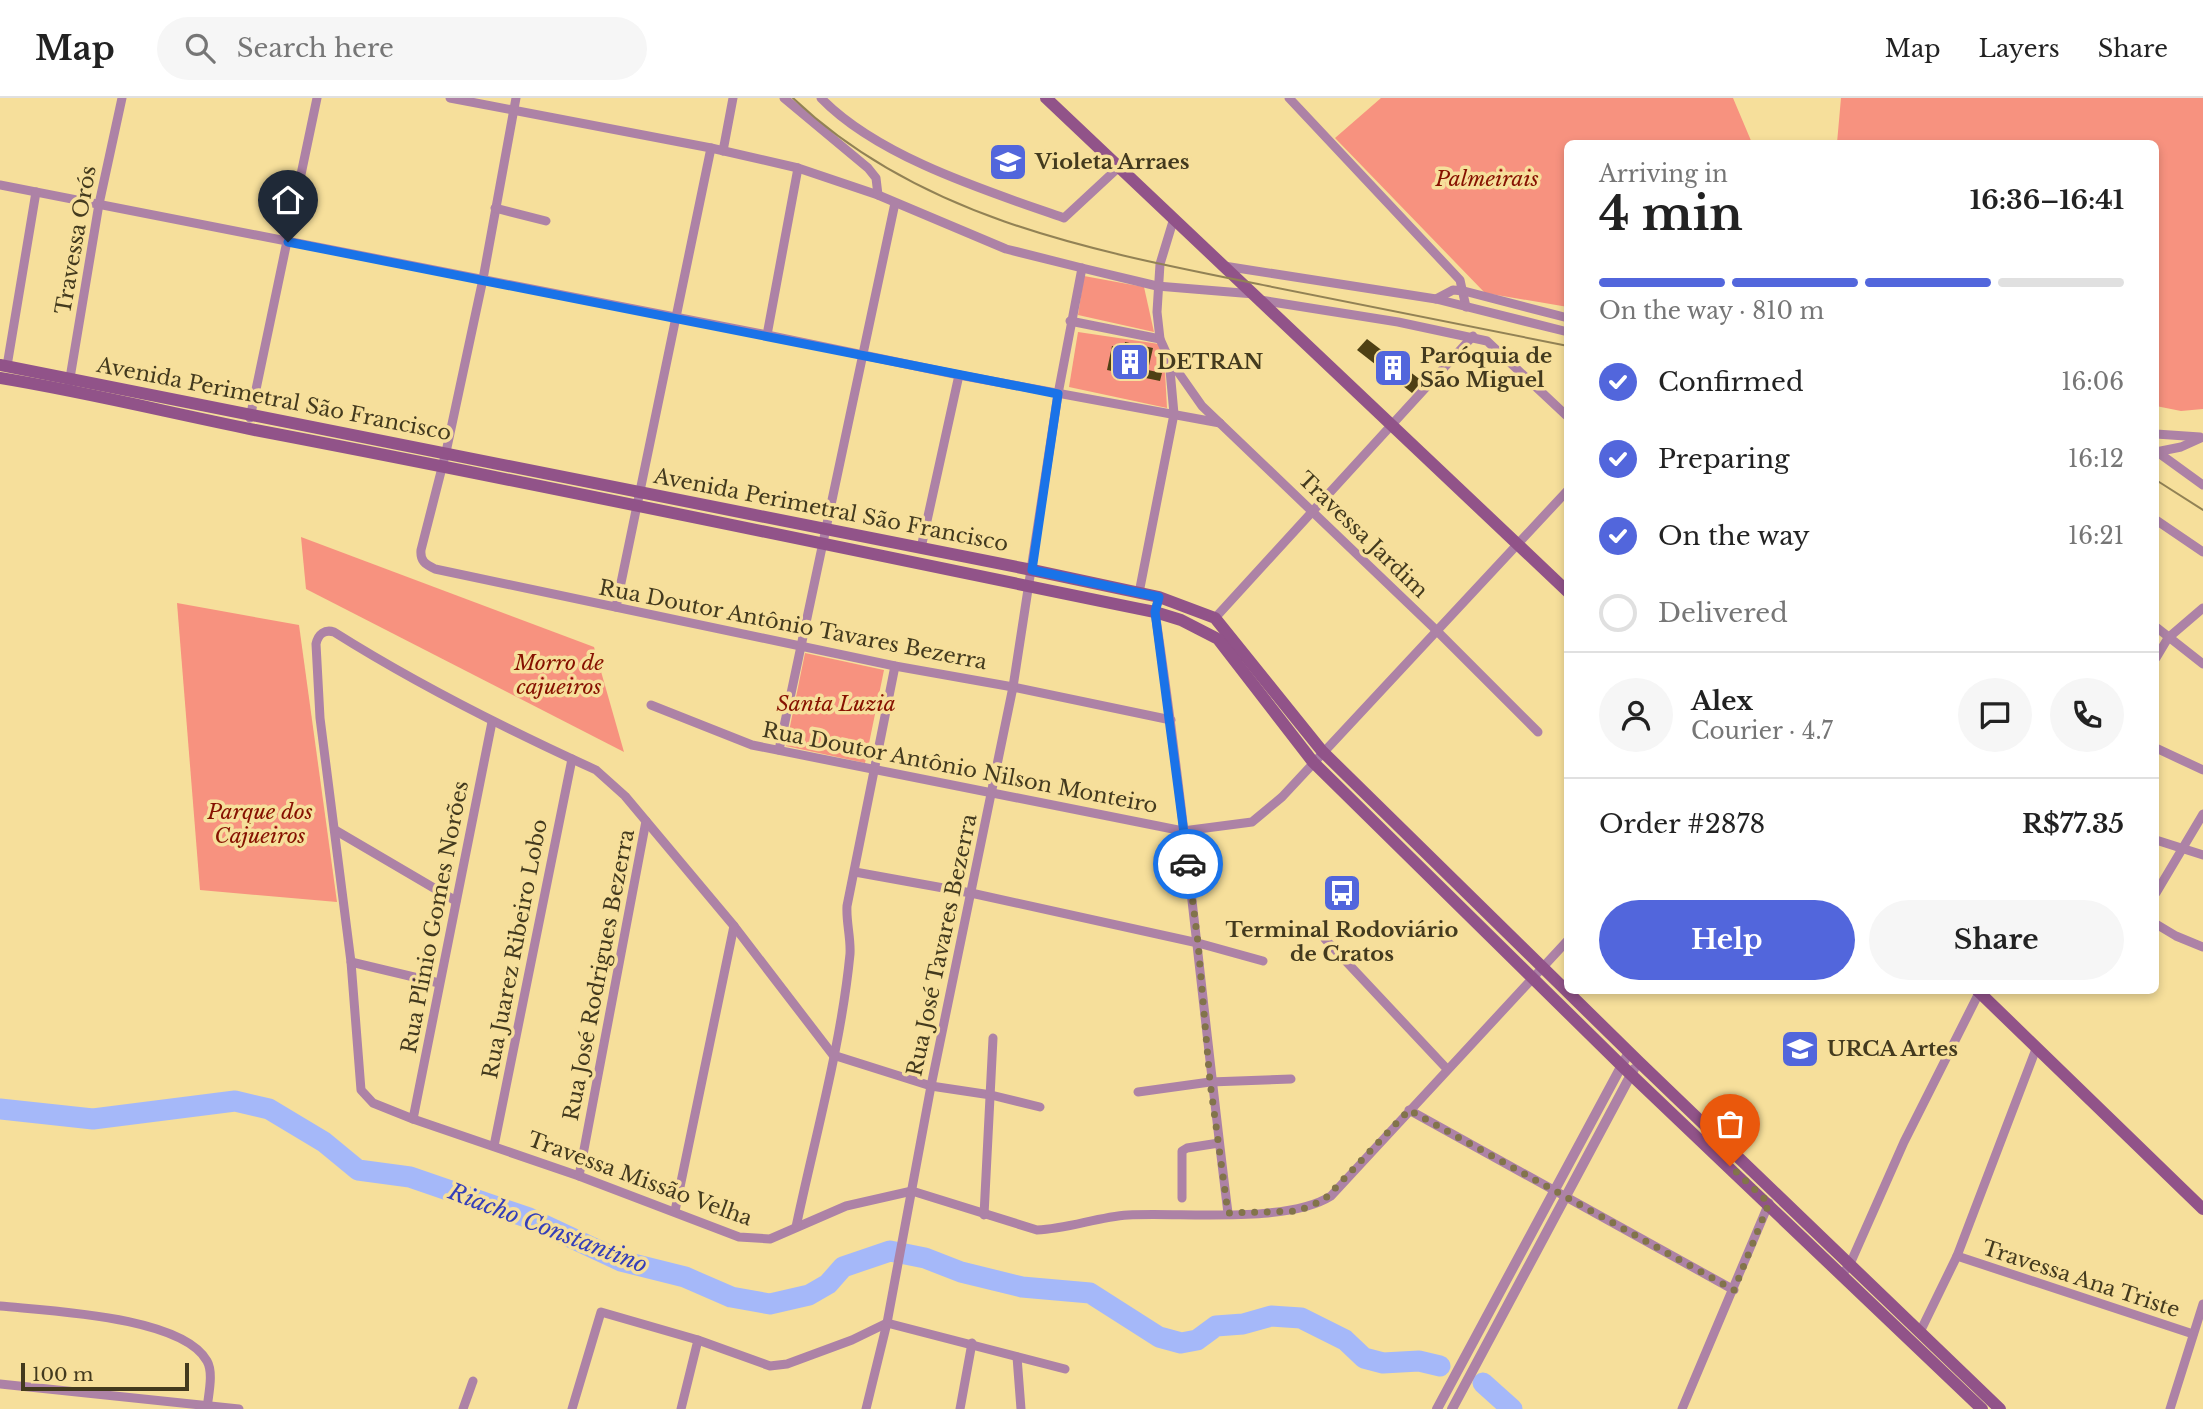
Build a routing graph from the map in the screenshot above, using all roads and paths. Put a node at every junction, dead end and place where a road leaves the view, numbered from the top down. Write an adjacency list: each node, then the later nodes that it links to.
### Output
1 (122, 98): 19 (street, Travessa Orós)
2 (317, 98): 23 (street)
3 (450, 98): 10 (street)
4 (516, 98): 10 (street)
5 (733, 98): 12 (street)
6 (784, 98): 17 (street)
7 (821, 98): 13 (street)
8 (1045, 98): 13 (main road)
9 (1289, 98): 28 (street)
10 (513, 111): 11 (street); 20 (street)
11 (711, 148): 12 (street); 32 (street)
12 (723, 151): 14 (street)
13 (1119, 167): 21 (main road)
14 (799, 168): 17 (street); 36 (street)
15 (0, 186): 16 (street)
16 (36, 192): 19 (street); 41 (street)
17 (878, 195): 18 (street)
18 (895, 203): 25 (street); 39 (street)
19 (99, 204): 23 (street); 44 (street, Travessa Orós)
20 (495, 208): 22 (street); 26 (street)
21 (1174, 218): 24 (main road); 27 (street, Travessa Jardim)
22 (546, 220)
23 (288, 242): 26 (street); 48 (street)
24 (1224, 266): 29 (main road); 30 (street)
25 (1082, 268): 27 (street); 34 (street, Rua José Tavares Bezerra)
26 (483, 279): 32 (street); 55 (street)
27 (1157, 286): 29 (street); 38 (street, Travessa Jardim)
28 (1464, 291): 30 (street); 31 (street); 33 (street)
29 (1257, 297): 37 (street); 50 (main road)
30 (1436, 299): 31 (street)
31 (1466, 307): 35 (street)
32 (677, 317): 36 (street); 58 (street)
33 (1564, 317)
34 (1070, 321): 38 (street); 45 (street, Rua José Tavares Bezerra)
35 (1564, 331)
36 (767, 335): 39 (street)
37 (1473, 336): 46 (street); 50 (street)
38 (1160, 338): 40 (street, Travessa Jardim)
39 (863, 355): 42 (street); 63 (street)
40 (1169, 359): 47 (street, Travessa Jardim); 49 (street, Travessa Jardim)
41 (4, 365): 44 (main road, Avenida Perimetral São Francisco)
42 (959, 375): 45 (street); 65 (street)
43 (0, 378): 44 (main road, Avenida Perimetral São Francisco)
44 (69, 384): 48 (main road, Avenida Perimetral São Francisco)
45 (1058, 394): 47 (street); 67 (street, Rua José Tavares Bezerra)
46 (1564, 413)
47 (1174, 414): 49 (street); 70 (street, Travessa Jardim)
48 (250, 422): 55 (main road, Avenida Perimetral São Francisco)
49 (1220, 423): 61 (street, Travessa Jardim)
50 (1392, 424): 61 (street); 64 (main road)
51 (2159, 434): 52 (street)
52 (2202, 437): 53 (street)
53 (2159, 451)
54 (2159, 454): 57 (street)
55 (445, 459): 56 (main road, Avenida Perimetral São Francisco); 72 (street, Rua Doutor Antônio Tavares Bezerra)
56 (528, 476): 58 (main road, Avenida Perimetral São Francisco); 60 (main road, Avenida Perimetral São Francisco)
57 (2203, 485)
58 (640, 491): 60 (street); 63 (main road, Avenida Perimetral São Francisco)
59 (1564, 494): 64 (street, Rua Doutor Antônio Nilson Monteiro)
60 (637, 505): 63 (main road, Avenida Perimetral São Francisco); 72 (street)
61 (1314, 511): 75 (street); 76 (street, Travessa Jardim)
62 (2159, 522): 66 (street)
63 (826, 536): 65 (main road, Avenida Perimetral São Francisco); 68 (main road, Avenida Perimetral São Francisco); 79 (street)
64 (1518, 543): 69 (main road); 76 (street, Rua Doutor Antônio Nilson Monteiro)
65 (921, 548): 67 (main road, Avenida Perimetral São Francisco)
66 (2203, 552)
67 (1032, 570): 68 (street, Rua José Tavares Bezerra); 70 (main road, Avenida Perimetral São Francisco)
68 (1029, 586): 74 (main road, Avenida Perimetral São Francisco); 84 (street, Rua José Tavares Bezerra)
69 (1564, 588)
70 (1139, 593): 71 (main road, Avenida Perimetral São Francisco)
71 (1159, 597): 74 (street); 75 (main road, Avenida Perimetral São Francisco)
72 (616, 607): 79 (street, Rua Doutor Antônio Tavares Bezerra)
73 (2203, 608): 78 (street)
74 (1155, 612): 83 (main road, Avenida Perimetral São Francisco); 86 (street)
75 (1215, 618): 83 (main road, Avenida Perimetral São Francisco)
76 (1436, 630): 88 (street, Travessa Jardim); 91 (street, Rua Doutor Antônio Nilson Monteiro)
77 (2159, 630): 78 (street)
78 (2168, 638): 80 (street); 81 (street)
79 (800, 645): 82 (street, Rua Doutor Antônio Tavares Bezerra); 90 (street)
80 (2159, 653)
81 (2203, 664)
82 (895, 666): 84 (street, Rua Doutor Antônio Tavares Bezerra); 94 (street)
83 (1252, 673): 91 (main road, Avenida Perimetral São Francisco); 93 (main road, Avenida Perimetral São Francisco)
84 (1013, 687): 86 (street, Rua Doutor Antônio Tavares Bezerra); 96 (street, Rua José Tavares Bezerra)
85 (651, 705): 90 (street, Rua Doutor Antônio Nilson Monteiro)
86 (1171, 720): 100 (street)
87 (492, 722): 92 (street); 99 (street); 109 (street, Rua Plinio Gomes Norões)
88 (1538, 732)
89 (2159, 749): 95 (street)
90 (779, 750): 94 (street, Rua Doutor Antônio Nilson Monteiro)
91 (1322, 751): 93 (street, Rua Doutor Antônio Nilson Monteiro); 104 (main road, Avenida Perimetral São Francisco)
92 (572, 759): 98 (street); 140 (street, Rua Juarez Ribeiro Lobo)
93 (1313, 762): 100 (street, Rua Doutor Antônio Nilson Monteiro); 106 (main road, Avenida Perimetral São Francisco)
94 (875, 770): 96 (street, Rua Doutor Antônio Nilson Monteiro); 105 (street)
95 (2203, 770)
96 (992, 792): 100 (street, Rua Doutor Antônio Nilson Monteiro); 108 (street, Rua José Tavares Bezerra)
97 (2203, 814): 102 (street)
98 (646, 821): 111 (street); 141 (street, Rua José Rodrigues Bezerra)
99 (335, 830): 109 (street); 117 (street)
100 (1184, 831): 113 (street)
101 (2159, 841): 102 (street)
102 (2183, 849): 103 (street); 107 (street)
103 (2203, 855)
104 (1434, 861): 106 (main road); 118 (main road, Avenida Perimetral São Francisco)
105 (855, 872): 108 (street); 127 (street)
106 (1424, 872): 119 (main road, Avenida Perimetral São Francisco)
107 (2159, 888)
108 (971, 892): 113 (street); 133 (street, Rua José Tavares Bezerra)
109 (456, 901): 120 (street, Rua Plinio Gomes Norões)
110 (2159, 925): 115 (street)
111 (734, 926): 127 (street); 147 (street)
112 (1325, 939): 129 (street)
113 (1198, 943): 116 (street); 132 (street)
114 (1564, 944): 118 (street)
115 (2203, 947)
116 (1263, 961)
117 (351, 962): 120 (street); 138 (street, Travessa Missão Velha)
118 (1542, 967): 119 (street); 121 (main road, Avenida Perimetral São Francisco)
119 (1533, 978): 129 (street); 130 (main road, Avenida Perimetral São Francisco)
120 (439, 984): 138 (street, Rua Plinio Gomes Norões)
121 (1564, 988)
122 (1570, 994): 128 (main road, Avenida Perimetral São Francisco)
123 (1977, 994): 152 (street)
124 (1980, 994): 126 (main road)
125 (993, 1038): 135 (street)
126 (2036, 1049): 146 (main road); 151 (street)
127 (833, 1055): 133 (street); 150 (street)
128 (1634, 1056): 130 (street); 152 (main road, Avenida Perimetral São Francisco)
129 (1447, 1069): 137 (street)
130 (1627, 1070): 143 (street); 145 (main road, Avenida Perimetral São Francisco)
131 (1291, 1079): 132 (street)
132 (1210, 1082): 134 (street); 139 (street)
133 (931, 1086): 135 (street); 142 (street, Rua José Tavares Bezerra)
134 (1138, 1092)
135 (991, 1094): 136 (street); 149 (street)
136 (1040, 1107)
137 (1409, 1110): 143 (street); 148 (street)
138 (413, 1119): 140 (street, Travessa Missão Velha)
139 (1219, 1143): 144 (street); 148 (street)
140 (494, 1146): 141 (street, Travessa Missão Velha)
141 (579, 1176): 147 (street, Travessa Missão Velha)
142 (912, 1191): 149 (street); 150 (street, Travessa Missão Velha); 156 (street, Rua José Tavares Bezerra)
143 (1560, 1193): 153 (street); 173 (street); 174 (street)
144 (1182, 1198)
145 (1769, 1203): 152 (main road, Avenida Perimetral São Francisco); 153 (street)
146 (2203, 1209)
147 (676, 1212): 150 (street, Travessa Missão Velha)
148 (1228, 1213): 149 (street)
149 (984, 1215)
150 (796, 1227)
151 (1957, 1256): 157 (street); 158 (street, Travessa Ana Triste)
152 (1846, 1270): 157 (main road, Avenida Perimetral São Francisco); 176 (main road, Avenida Perimetral São Francisco)
153 (1734, 1290): 175 (street)
154 (2203, 1304): 158 (street)
155 (0, 1306): 165 (street)
156 (887, 1323): 159 (street); 160 (street); 170 (street, Rua José Tavares Bezerra)
157 (1920, 1332): 177 (main road, Avenida Perimetral São Francisco)
158 (2193, 1334): 178 (street)
159 (698, 1340): 168 (street); 169 (street)
160 (972, 1343): 161 (street); 171 (street)
161 (1017, 1357): 162 (street); 172 (street)
162 (1065, 1369)
163 (473, 1381): 167 (street)
164 (0, 1384): 165 (street)
165 (207, 1407): 166 (street)
166 (239, 1409)
167 (463, 1409)
168 (572, 1409)
169 (681, 1409)
170 (866, 1409)
171 (960, 1409)
172 (1021, 1409)
173 (1437, 1409)
174 (1452, 1409)
175 (1682, 1409)
176 (1982, 1409)
177 (2000, 1409)
178 (2170, 1409)

